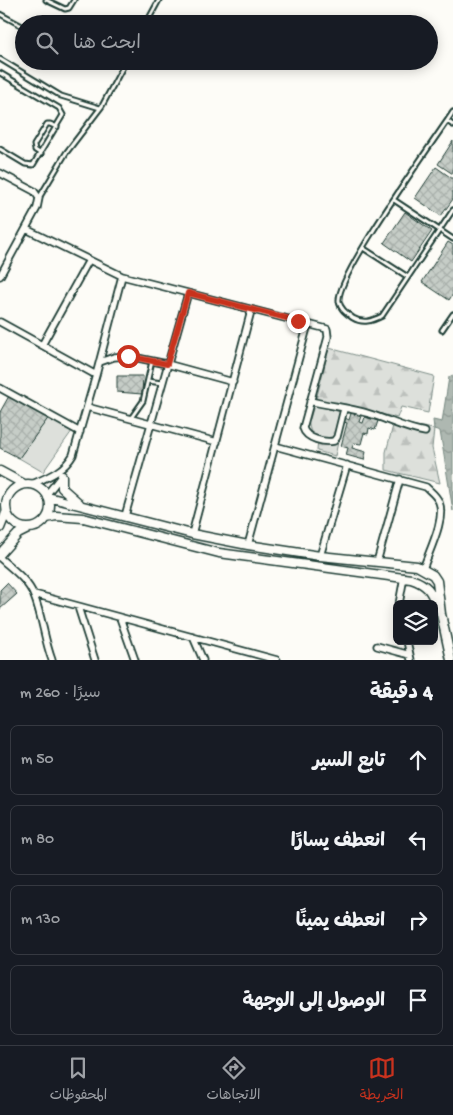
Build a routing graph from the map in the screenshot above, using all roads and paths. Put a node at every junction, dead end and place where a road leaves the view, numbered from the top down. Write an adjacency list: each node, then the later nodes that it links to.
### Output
1 (46, 0): 2 (lane)
2 (74, 0)
3 (159, 0): 5 (lane)
4 (0, 14): 6 (lane)
5 (151, 15)
6 (15, 22)
7 (0, 59): 8 (lane)
8 (15, 68)
9 (18, 70): 12 (lane)
10 (121, 70): 12 (lane)
11 (0, 73): 16 (lane)
12 (100, 108): 20 (lane)
13 (453, 112): 14 (lane)
14 (447, 121): 15 (lane); 21 (lane)
15 (453, 125)
16 (57, 127): 18 (lane); 18 (lane)
17 (0, 150): 18 (lane)
18 (40, 154)
19 (0, 173): 20 (street)
20 (39, 198): 23 (street)
21 (394, 200): 24 (lane); 26 (lane)
22 (453, 210): 24 (lane)
23 (26, 229): 27 (street); 28 (street)
24 (439, 230): 25 (lane); 30 (lane)
25 (453, 239)
26 (363, 248): 30 (lane); 30 (lane)
27 (89, 260): 29 (street); 37 (street)
28 (0, 276)
29 (122, 276): 31 (street); 39 (street)
30 (408, 277)
31 (188, 293): 32 (street); 40 (street)
32 (252, 311): 35 (street); 43 (street)
33 (453, 314): 36 (lane)
34 (0, 322): 37 (street)
35 (308, 324): 46 (street); 54 (street)
36 (442, 330)
37 (42, 345): 41 (street)
38 (152, 361): 39 (street); 40 (street); 42 (lane)
39 (100, 362): 41 (street)
40 (167, 364): 43 (street); 44 (street)
41 (96, 375): 47 (street)
42 (148, 381): 44 (lane); 49 (lane)
43 (233, 382): 53 (street)
44 (162, 383): 50 (street)
45 (0, 388): 51 (street)
46 (310, 401): 48 (street); 48 (street)
47 (87, 407): 49 (street); 51 (street)
48 (344, 409): 52 (street)
49 (130, 419): 50 (street)
50 (151, 424): 53 (street); 65 (street)
51 (80, 432): 56 (street)
52 (425, 432)
53 (217, 442): 69 (street)
54 (275, 446): 55 (street); 70 (street)
55 (347, 465): 59 (street); 72 (street)
56 (66, 466): 58 (street); 60 (street)
57 (0, 471): 60 (street)
58 (62, 476): 62 (street); 63 (street)
59 (400, 479): 75 (street); 76 (street)
60 (28, 484): 62 (street); 64 (street)
61 (0, 496): 64 (street)
62 (47, 496): 63 (street); 66 (street)
63 (82, 505): 65 (street)
64 (6, 510): 67 (street); 68 (street)
65 (125, 516): 69 (street)
66 (47, 518): 68 (street); 77 (street)
67 (0, 528)
68 (29, 529): 71 (street)
69 (192, 534): 70 (street)
70 (248, 545): 72 (street)
71 (0, 554)
72 (320, 556): 74 (street)
73 (0, 558): 79 (street)
74 (367, 560): 75 (street); 77 (street)
75 (378, 562): 76 (street)
76 (423, 569): 82 (street)
77 (366, 572): 78 (street)
78 (404, 577): 80 (street); 82 (street)
79 (34, 594): 81 (street); 87 (street)
80 (400, 600)
81 (78, 607): 83 (street); 88 (street)
82 (442, 614): 92 (street)
83 (120, 618): 84 (street); 89 (street)
84 (193, 637): 90 (street); 91 (street)
85 (377, 646): 86 (street)
86 (410, 657)
87 (52, 660)
88 (95, 660)
89 (135, 660)
90 (203, 660)
91 (277, 660)
92 (450, 660)

